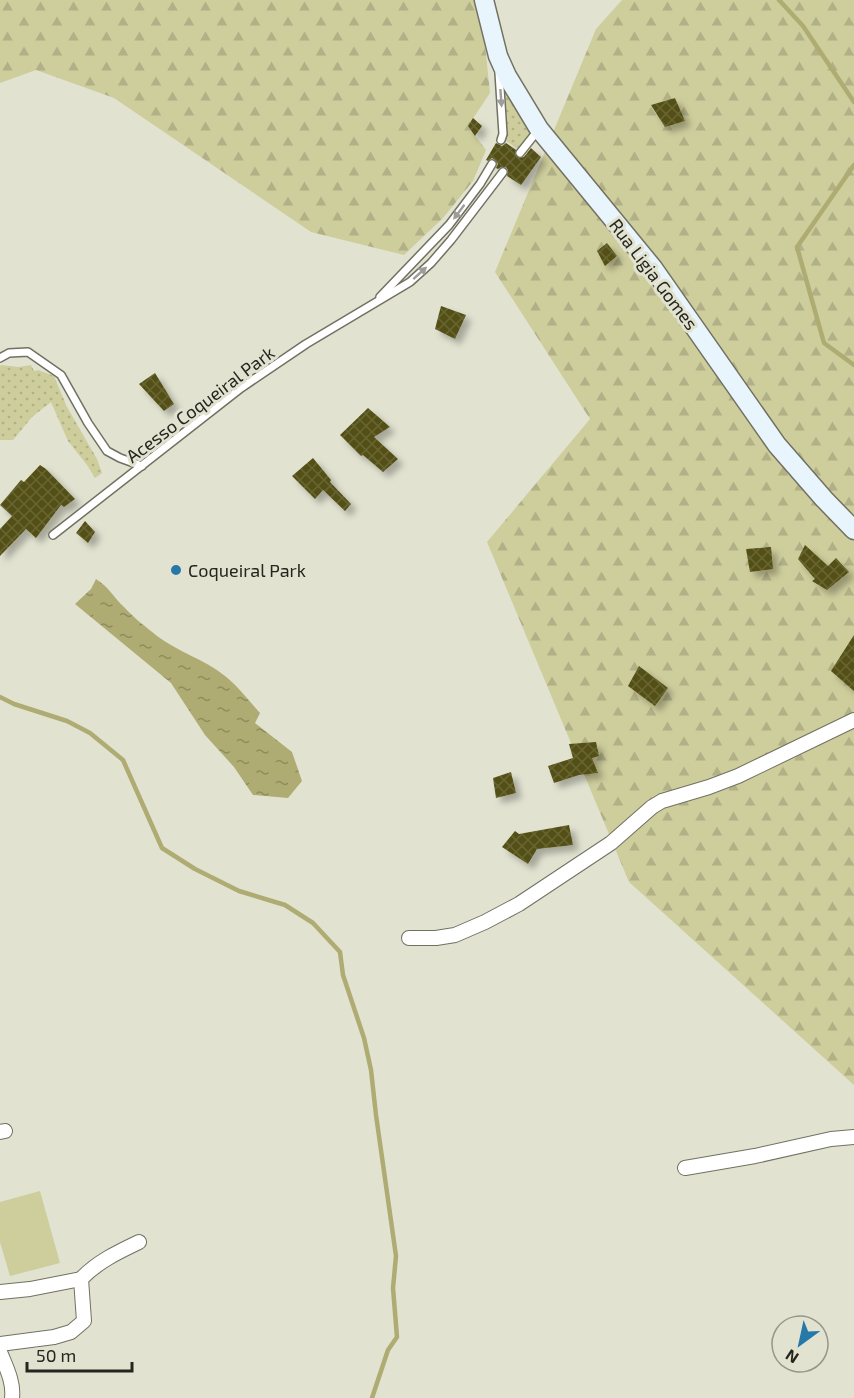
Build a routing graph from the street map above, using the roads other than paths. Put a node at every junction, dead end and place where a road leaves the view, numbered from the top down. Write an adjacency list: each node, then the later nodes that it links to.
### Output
1 (484, 0): 2 (street, Rua Ligia Gomes)
2 (498, 56): 3 (street, Rua Ligia Gomes); 4 (lane, one-way to 4)
3 (539, 129): 5 (lane); 11 (street, Rua Ligia Gomes)
4 (501, 140)
5 (520, 153)
6 (492, 164): 8 (lane, Acesso Coqueiral Park, one-way to 8)
7 (502, 172): 8 (lane, Acesso Coqueiral Park, one-way to 7)
8 (372, 306): 10 (lane, Acesso Coqueiral Park)
9 (0, 358): 10 (lane)
10 (142, 466): 12 (lane, Acesso Coqueiral Park)
11 (854, 530)
12 (53, 535)
13 (854, 720): 14 (street)
14 (409, 938)
15 (854, 1137): 16 (street)
16 (685, 1168)
17 (139, 1242): 18 (street)
18 (81, 1279): 19 (street); 20 (street)
19 (0, 1292)
20 (0, 1344)
21 (0, 1352): 22 (street)
22 (12, 1398)

